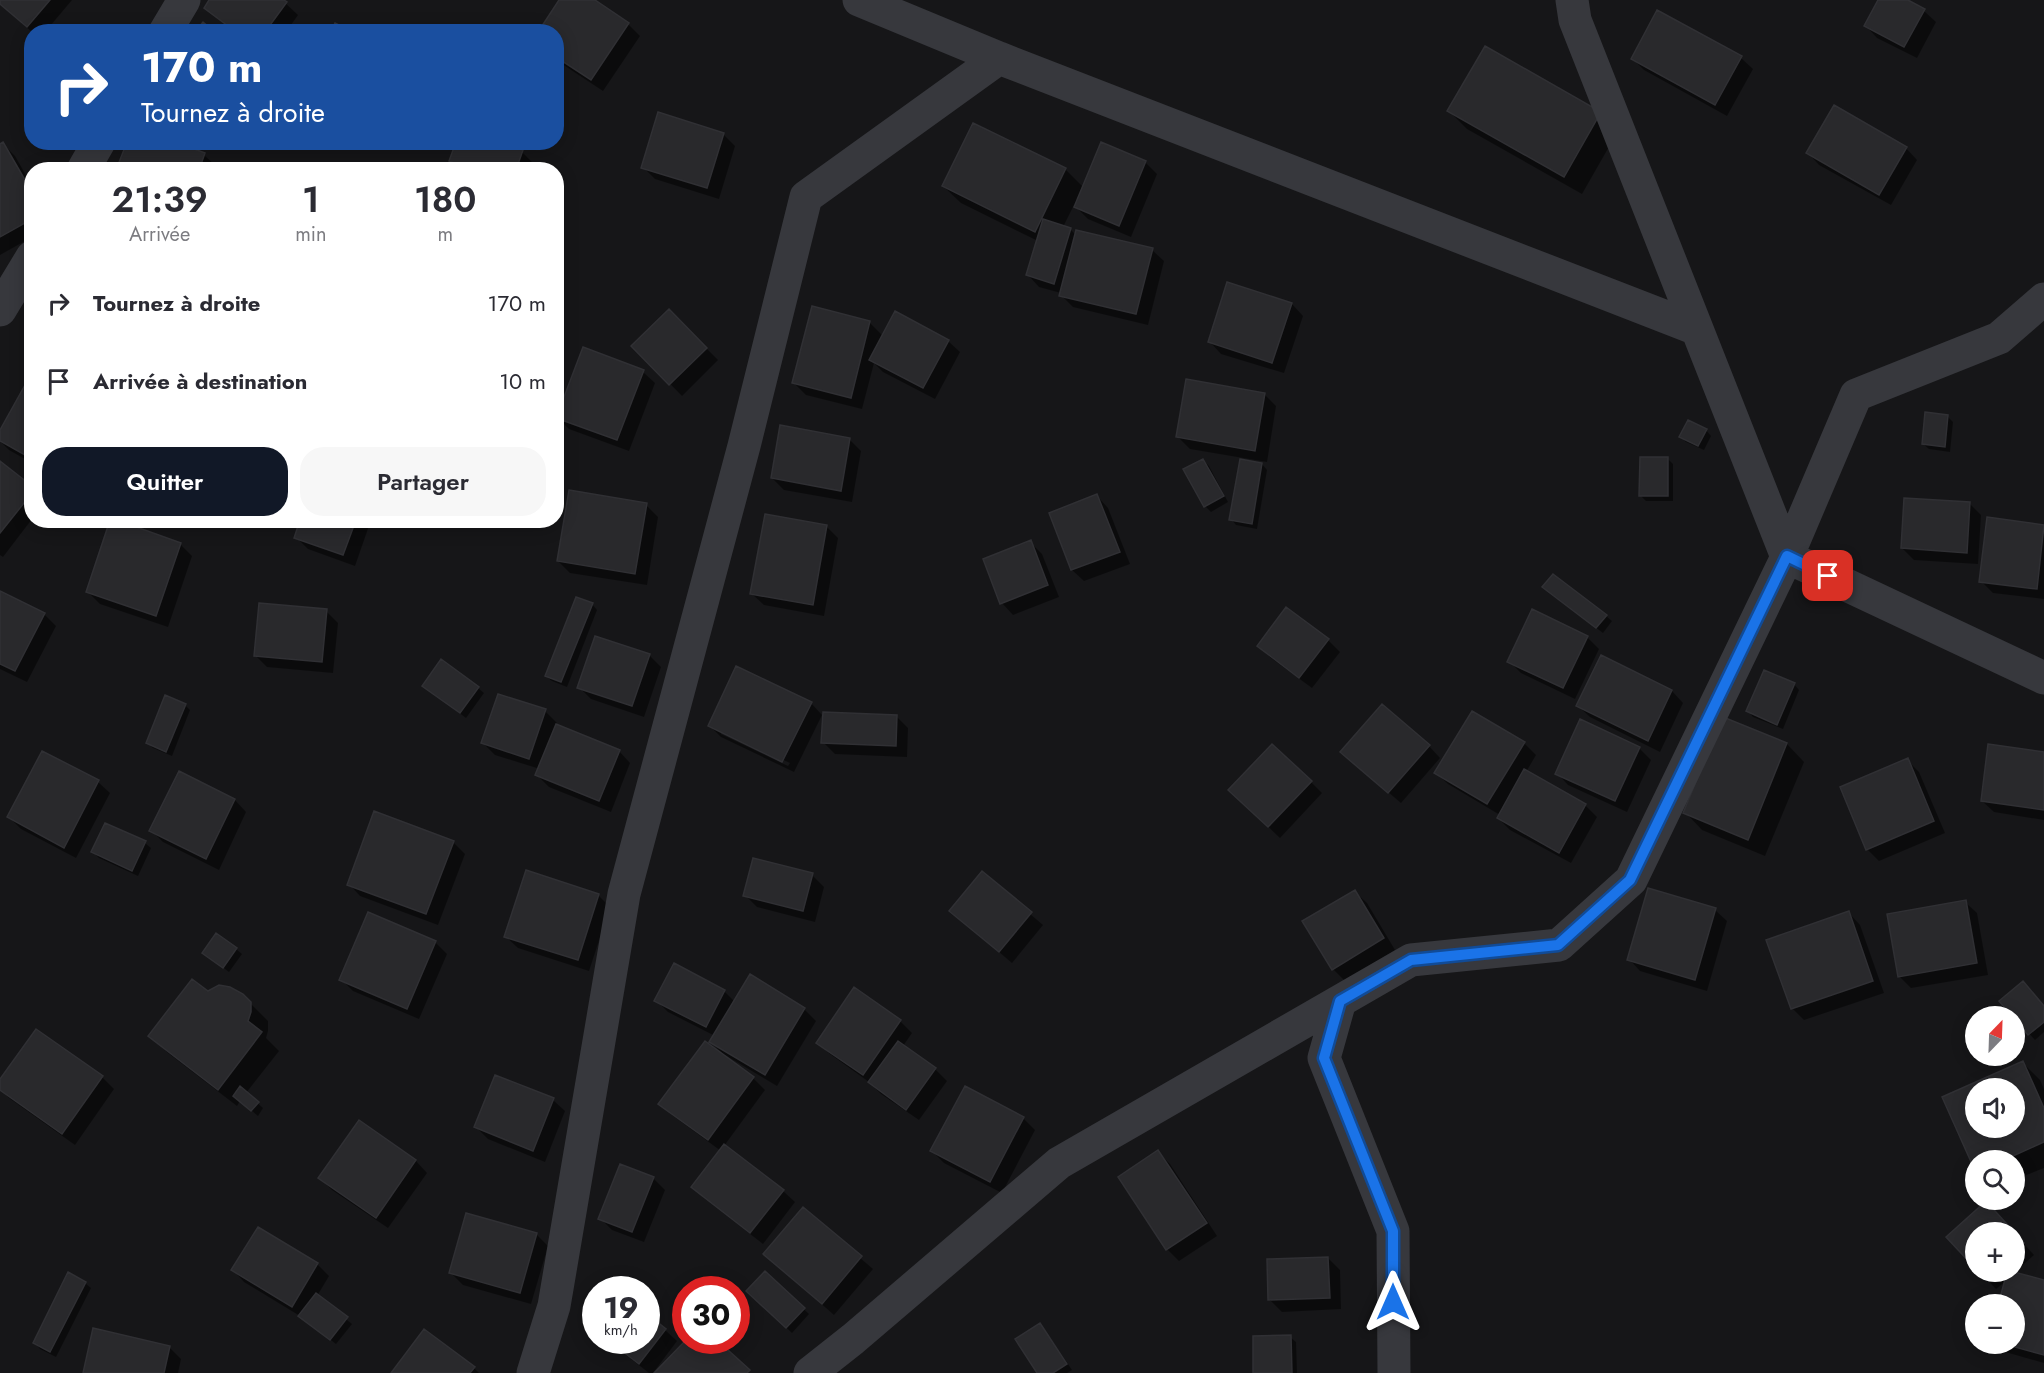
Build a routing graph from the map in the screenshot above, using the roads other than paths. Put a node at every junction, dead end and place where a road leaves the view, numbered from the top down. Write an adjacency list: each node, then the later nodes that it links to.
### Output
1 (184, 0): 4 (street)
2 (859, 0): 5 (street)
3 (1572, 0): 9 (street)
4 (170, 24)
5 (999, 57): 9 (street); 13 (street)
6 (24, 270): 8 (street)
7 (2044, 299): 10 (street)
8 (0, 310)
9 (1696, 329): 10 (street)
10 (1787, 556): 11 (street); 12 (street)
11 (2044, 678)
12 (1340, 1001): 14 (street); 15 (street)
13 (533, 1373)
14 (810, 1373)
15 (1394, 1373)

